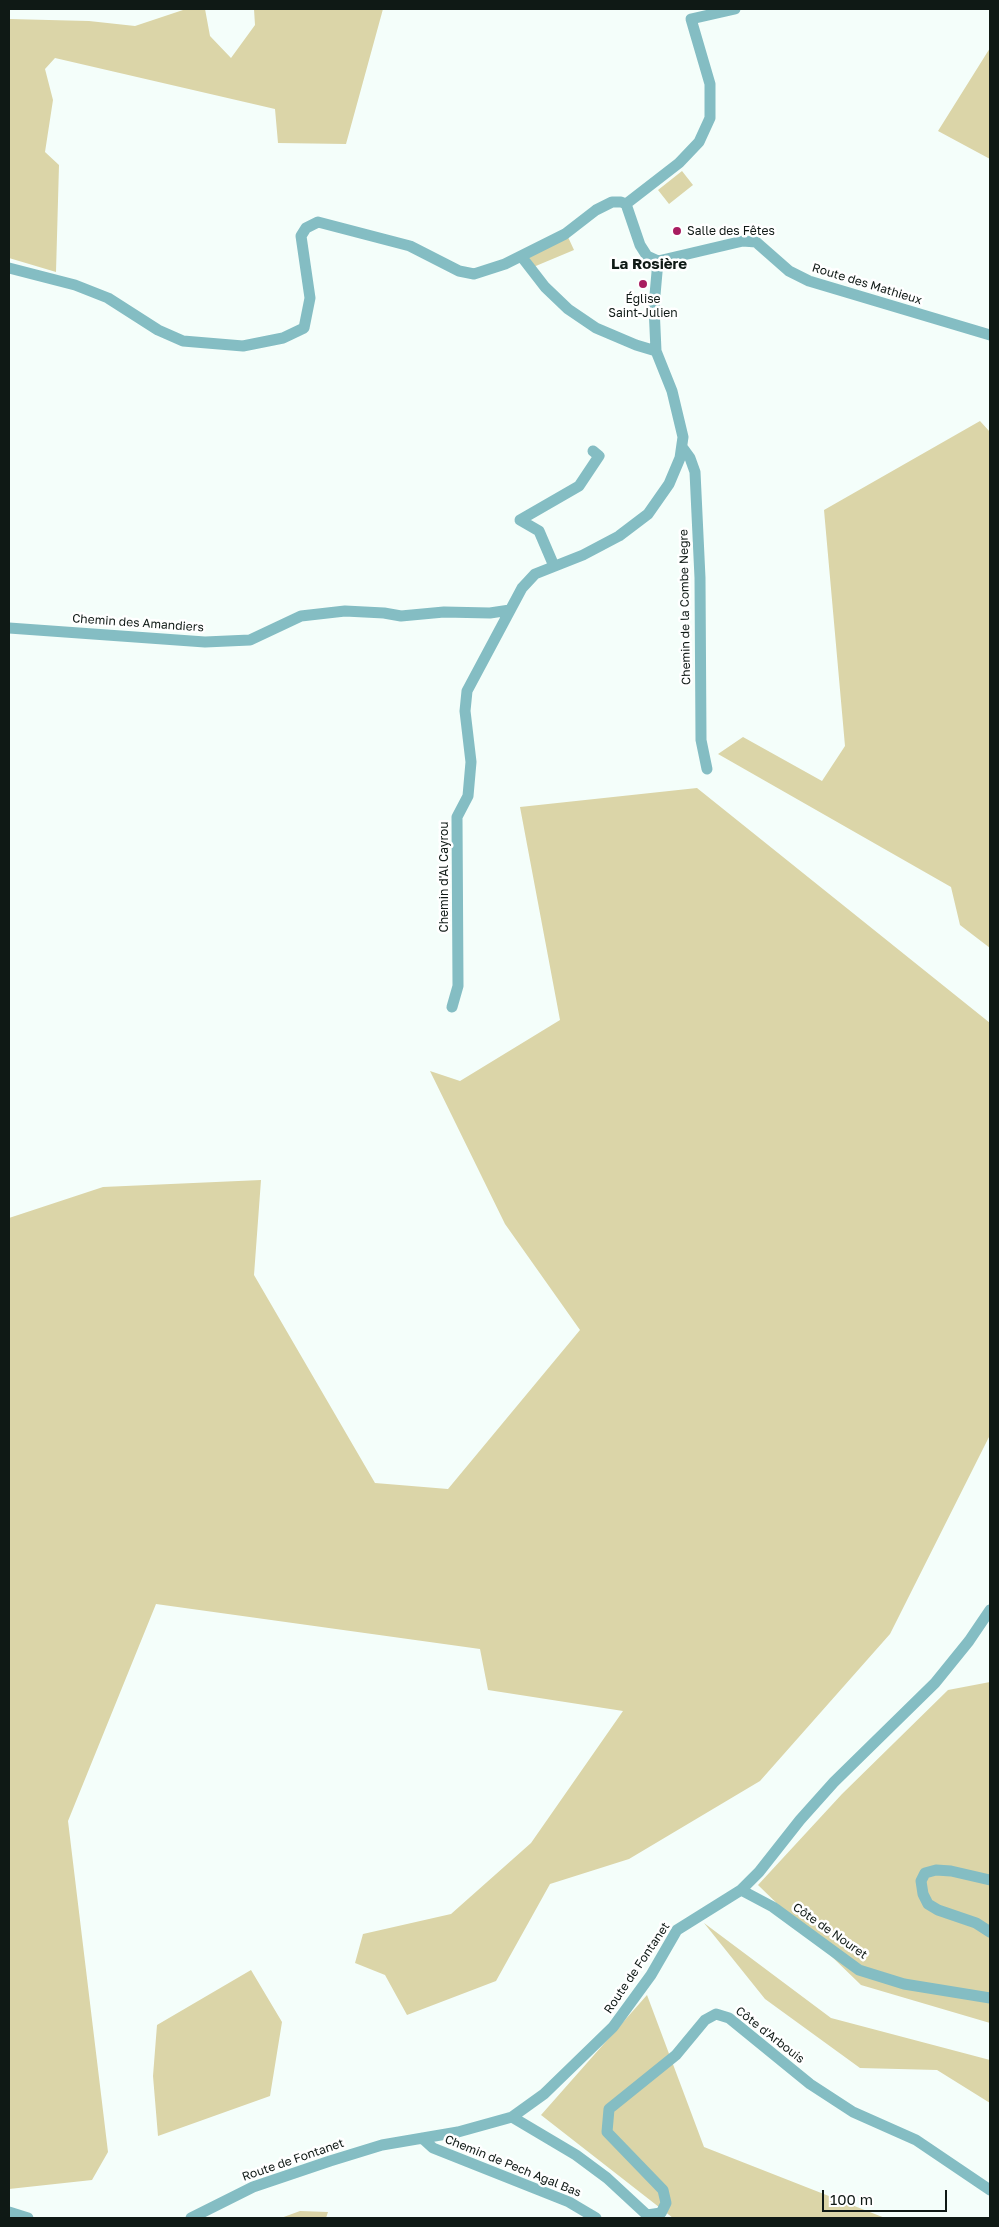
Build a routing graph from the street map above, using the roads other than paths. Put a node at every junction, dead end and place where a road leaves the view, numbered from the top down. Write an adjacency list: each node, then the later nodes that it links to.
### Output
1 (735, 9): 2 (street)
2 (626, 204): 3 (street); 4 (street)
3 (521, 256): 5 (street); 7 (street)
4 (658, 261): 6 (street, Route des Mathieux); 7 (street)
5 (9, 268)
6 (990, 335)
7 (656, 351): 8 (street)
8 (682, 446): 10 (street); 13 (street, Chemin de la Combe Negre)
9 (593, 451): 10 (street)
10 (554, 566): 11 (street)
11 (510, 610): 12 (street, Chemin des Amandiers); 14 (street, Chemin d'Al Cayrou)
12 (9, 628)
13 (707, 769)
14 (452, 1007)
15 (990, 1610): 17 (street, Route de Fontanet)
16 (990, 1880): 18 (street)
17 (742, 1890): 19 (street, Côte de Nouret); 20 (street, Route de Fontanet)
18 (990, 1932)
19 (990, 1998)
20 (512, 2116): 21 (street, Route de Fontanet); 22 (street, Côte d'Arbouis)
21 (422, 2138): 25 (street, Route de Fontanet); 26 (street, Chemin de Pech Agal Bas)
22 (990, 2190)
23 (9, 2212): 24 (street)
24 (28, 2218)
25 (191, 2218)
26 (596, 2218)

